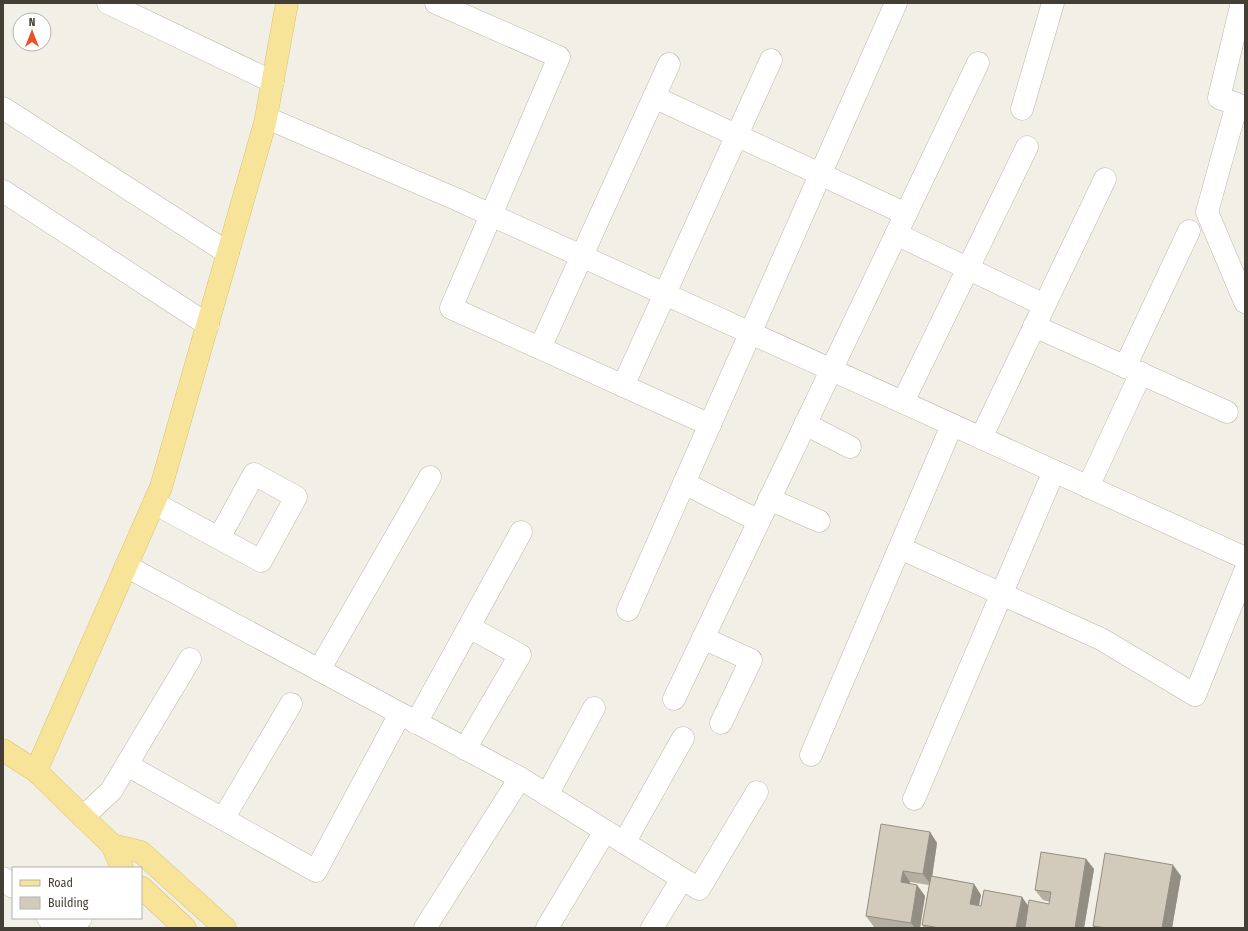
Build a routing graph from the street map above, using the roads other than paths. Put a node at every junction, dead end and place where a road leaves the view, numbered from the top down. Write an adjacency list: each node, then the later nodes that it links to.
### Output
1 (108, 3): 10 (street)
2 (287, 3): 10 (main road)
3 (436, 3): 21 (street)
4 (896, 3): 17 (street)
5 (1053, 3): 13 (street)
6 (1241, 6): 28 (street)
7 (770, 60): 15 (street)
8 (978, 63): 20 (street)
9 (669, 64): 11 (street)
10 (273, 82): 14 (main road)
11 (654, 97): 15 (street); 25 (street)
12 (3, 108): 24 (street)
13 (1022, 109)
14 (266, 118): 21 (street); 24 (main road)
15 (736, 136): 17 (street); 27 (street)
16 (1027, 147): 26 (street)
17 (820, 175): 20 (street); 32 (street)
18 (1105, 179): 29 (street)
19 (3, 192): 30 (street)
20 (906, 214): 23 (street)
21 (491, 215): 25 (street); 33 (street)
22 (1189, 231): 35 (street)
23 (896, 234): 26 (street); 34 (street)
24 (228, 253): 30 (main road)
25 (582, 256): 27 (street); 33 (street)
26 (968, 269): 29 (street); 37 (street)
27 (665, 294): 32 (street); 36 (street)
28 (1245, 302)
29 (1044, 305): 31 (street)
30 (208, 325): 49 (main road)
31 (1034, 326): 35 (street); 42 (street)
32 (751, 333): 34 (street); 40 (street)
33 (540, 348): 36 (street)
34 (831, 370): 37 (street); 39 (street)
35 (1133, 370): 38 (street); 47 (street)
36 (623, 386): 40 (street)
37 (903, 402): 41 (street)
38 (1228, 412)
39 (805, 424): 43 (street); 48 (street)
40 (710, 425): 46 (street)
41 (952, 425): 42 (street); 54 (street)
42 (981, 438): 44 (street)
43 (850, 447)
44 (1054, 471): 47 (street); 58 (street)
45 (430, 477): 63 (street)
46 (684, 483): 50 (street); 59 (street)
47 (1088, 487): 55 (street)
48 (770, 499): 50 (street); 51 (street)
49 (154, 503): 53 (street); 56 (main road)
50 (759, 521): 61 (street)
51 (819, 521)
52 (522, 532): 60 (street)
53 (219, 538)
54 (900, 548): 58 (street); 72 (street)
55 (1245, 558)
56 (126, 566): 63 (street); 74 (main road)
57 (1245, 571): 58 (street)
58 (1001, 594): 78 (street)
59 (628, 610)
60 (469, 627): 67 (street); 70 (street)
61 (703, 638): 64 (street); 68 (street)
62 (190, 659): 73 (street)
63 (319, 670): 67 (street)
64 (674, 699)
65 (291, 704): 80 (street)
66 (594, 708): 77 (street)
67 (408, 718): 70 (street); 80 (street)
68 (721, 723)
69 (683, 738): 82 (street)
70 (465, 749): 75 (street)
71 (3, 750): 74 (main road)
72 (811, 756)
73 (127, 765): 79 (street); 80 (street)
74 (36, 771): 79 (main road)
75 (520, 778): 77 (street); 95 (street)
76 (757, 792): 86 (street)
77 (547, 796): 81 (street)
78 (914, 798)
79 (83, 817): 83 (main road)
80 (223, 819)
81 (604, 831): 82 (street); 96 (street)
82 (624, 843): 86 (street)
83 (112, 845): 84 (main road); 94 (main road)
84 (122, 867)
85 (3, 878): 87 (street)
86 (682, 879): 97 (street)
87 (12, 886)
88 (142, 888): 93 (main road)
89 (49, 919): 91 (street)
90 (80, 919): 92 (street)
91 (59, 928)
92 (72, 928)
93 (185, 928)
94 (225, 928)
95 (425, 928)
96 (547, 928)
97 (652, 928)

